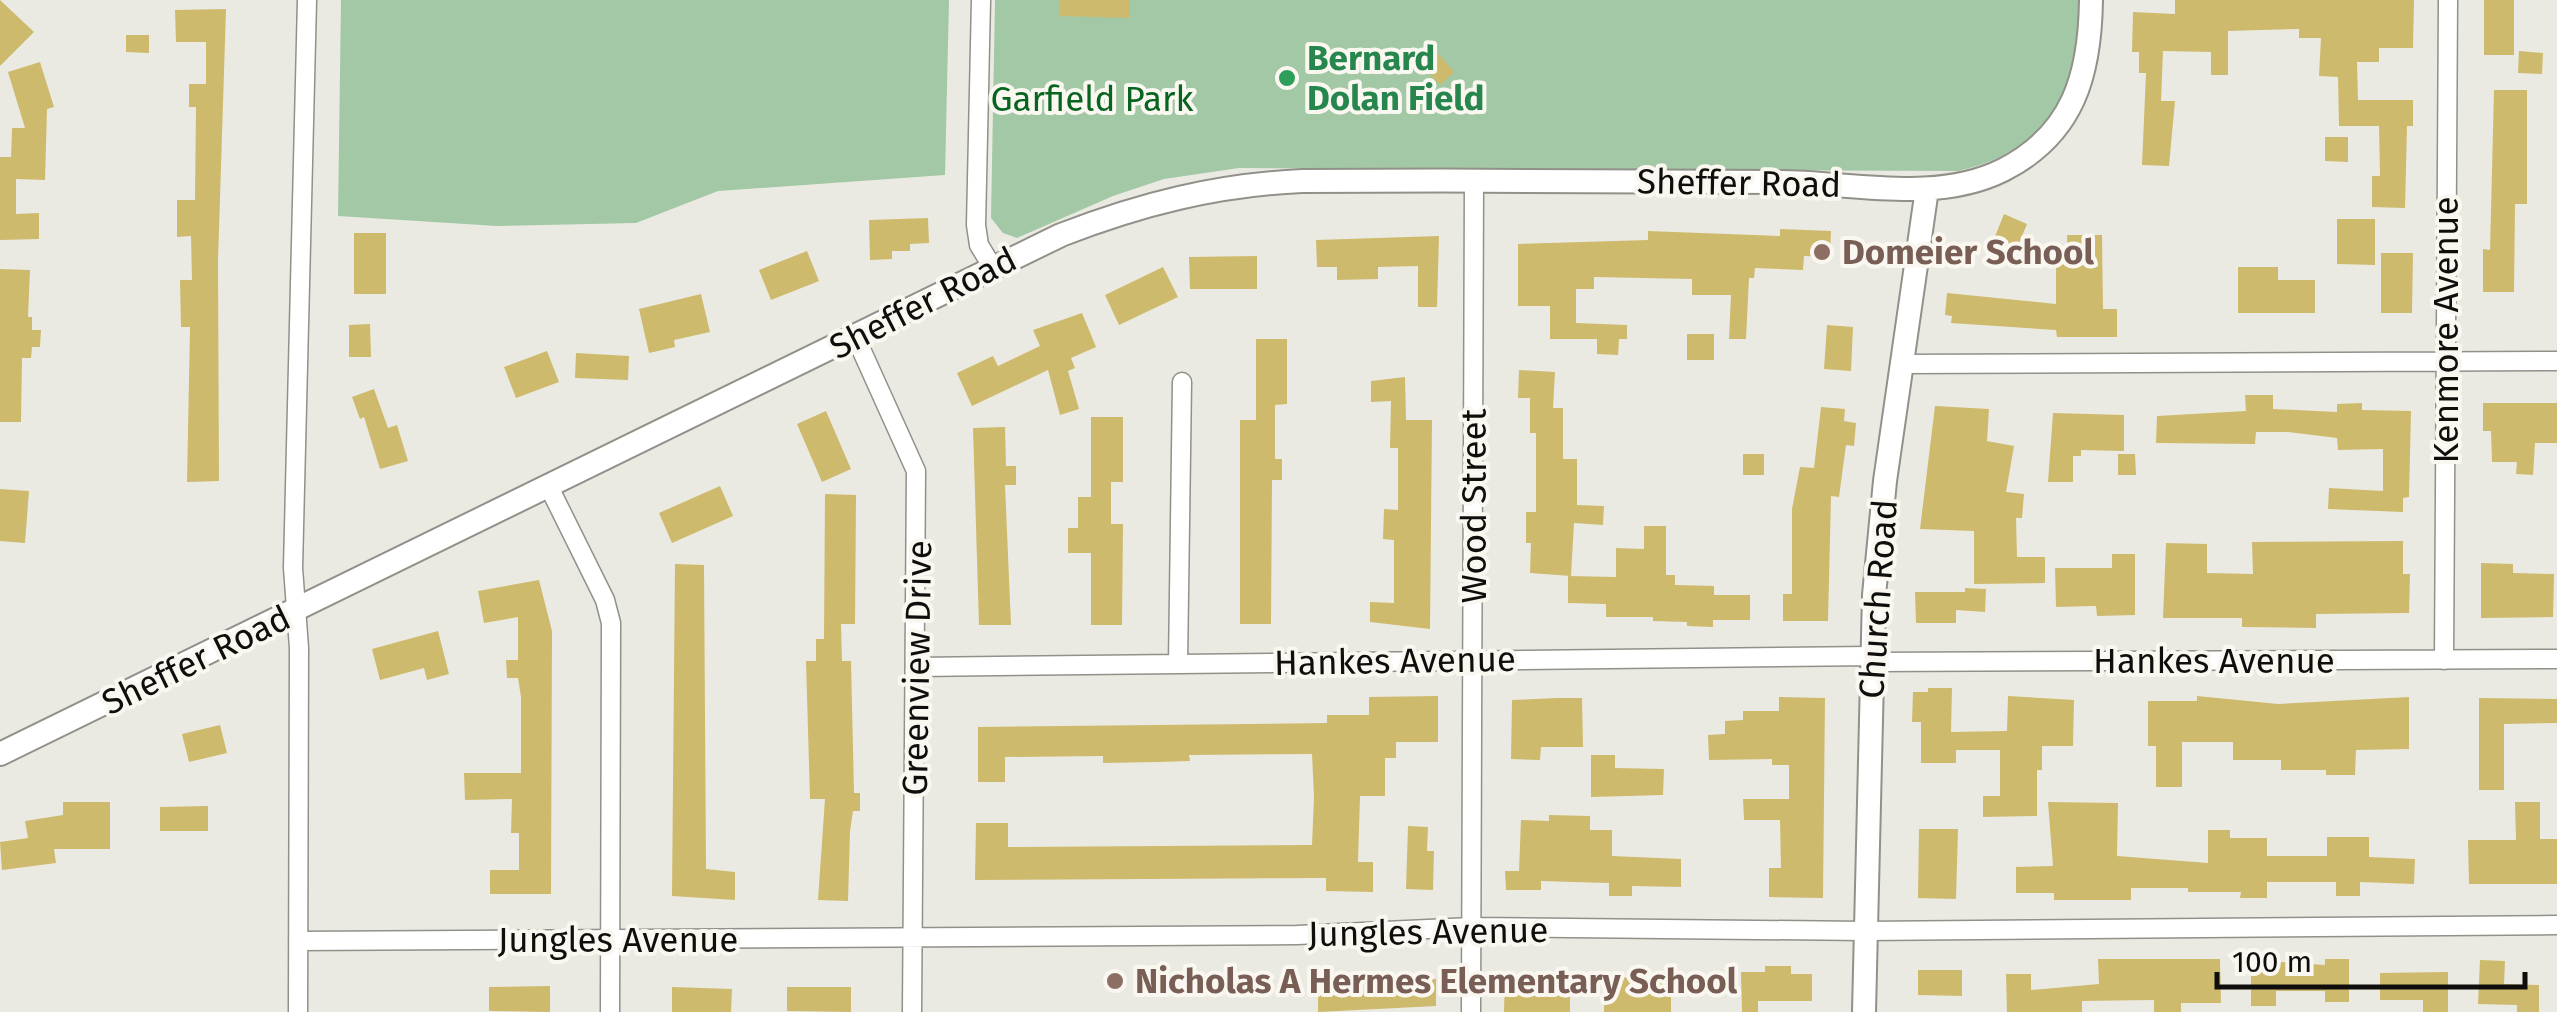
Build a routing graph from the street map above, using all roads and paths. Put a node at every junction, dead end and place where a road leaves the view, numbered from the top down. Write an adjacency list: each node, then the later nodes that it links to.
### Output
1 (307, 0): 14 (street)
2 (980, 0): 7 (street)
3 (2091, 0): 6 (street, Sheffer Road)
4 (2448, 0): 10 (street, Kenmore Avenue)
5 (1474, 180): 6 (street, Sheffer Road); 7 (street, Sheffer Road); 17 (street, Wood Street)
6 (1926, 189): 11 (street, Church Road)
7 (993, 268): 8 (street, Sheffer Road)
8 (856, 338): 13 (street, Sheffer Road); 20 (street, Greenview Drive)
9 (2557, 361): 10 (street)
10 (2446, 362): 11 (street); 18 (street, Kenmore Avenue)
11 (1900, 364): 15 (street, Church Road)
12 (1182, 382): 19 (street)
13 (550, 488): 14 (street, Sheffer Road); 26 (street)
14 (297, 612): 21 (street, Sheffer Road); 27 (street)
15 (1872, 659): 17 (street, Hankes Avenue); 18 (street, Hankes Avenue); 24 (street, Church Road)
16 (2557, 659): 18 (street, Hankes Avenue)
17 (1474, 660): 19 (street, Hankes Avenue); 23 (street, Wood Street)
18 (2444, 660)
19 (1178, 664): 20 (street, Hankes Avenue)
20 (918, 667): 25 (street, Greenview Drive)
21 (0, 754)
22 (2557, 925): 24 (street, Jungles Avenue)
23 (1472, 928): 24 (street, Jungles Avenue); 25 (street, Jungles Avenue); 31 (street, Wood Street)
24 (1864, 931): 32 (street, Church Road)
25 (914, 939): 26 (street, Jungles Avenue); 30 (street, Greenview Drive)
26 (611, 940): 27 (street, Jungles Avenue); 29 (street)
27 (298, 941): 28 (street)
28 (298, 1012)
29 (610, 1012)
30 (912, 1012)
31 (1471, 1012)
32 (1864, 1012)

